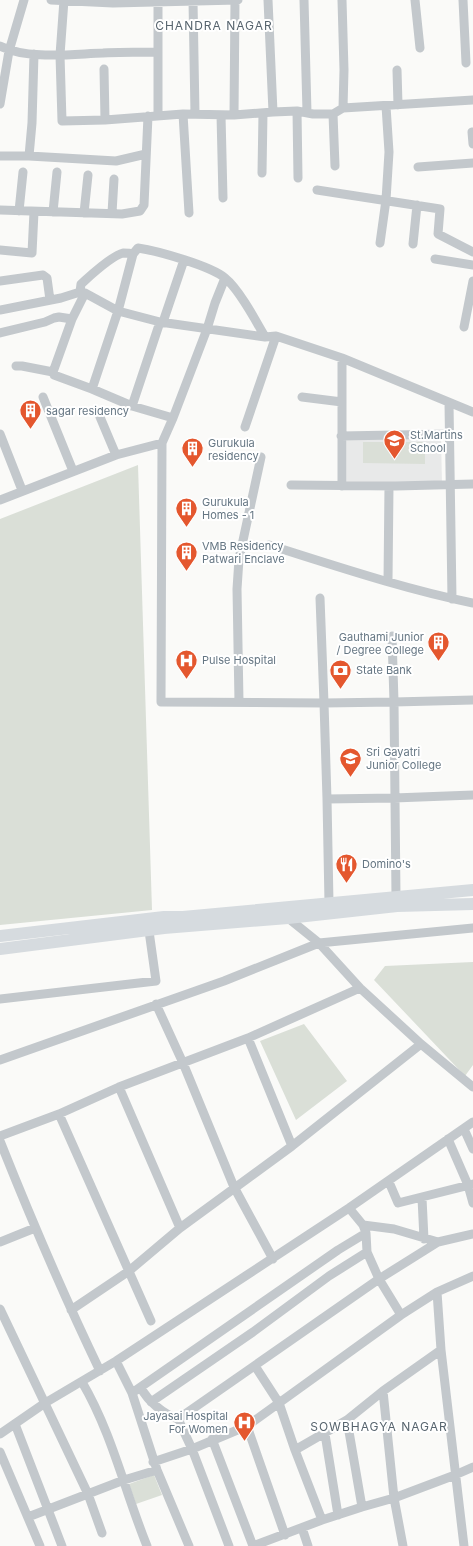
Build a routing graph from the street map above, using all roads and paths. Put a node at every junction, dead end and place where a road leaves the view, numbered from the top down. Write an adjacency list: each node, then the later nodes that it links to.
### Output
1 (24, 0): 17 (street)
2 (51, 0): 10 (street)
3 (235, 0): 4 (street); 14 (street); 36 (street)
4 (238, 0)
5 (268, 0): 30 (street)
6 (304, 0): 29 (street)
7 (342, 0): 28 (street)
8 (414, 0): 16 (street)
9 (463, 0): 21 (street)
10 (64, 1): 11 (street); 20 (street)
11 (113, 1): 12 (street)
12 (162, 1): 13 (street); 18 (street)
13 (193, 1): 14 (street); 33 (street)
14 (208, 1)
15 (0, 46): 17 (street)
16 (420, 48)
17 (9, 51): 19 (street); 25 (street)
18 (158, 52): 20 (street); 38 (street)
19 (34, 54): 20 (street); 44 (street)
20 (60, 56): 39 (street)
21 (466, 64)
22 (104, 69): 39 (street)
23 (397, 70): 26 (street)
24 (473, 100): 26 (street)
25 (0, 104)
26 (398, 105): 27 (street)
27 (386, 106): 28 (street); 56 (street)
28 (343, 108): 34 (street)
29 (302, 111): 30 (street); 34 (street); 52 (street)
30 (273, 112): 31 (street)
31 (263, 113): 36 (street); 50 (street)
32 (183, 114): 33 (street); 38 (street); 64 (street)
33 (195, 114): 35 (street)
34 (333, 114): 46 (street)
35 (221, 115): 36 (street); 55 (street)
36 (234, 115)
37 (148, 116): 38 (street); 39 (street); 42 (street)
38 (158, 116)
39 (105, 120)
40 (472, 132): 41 (street)
41 (473, 144)
42 (146, 154): 44 (street); 63 (street)
43 (0, 156): 44 (street)
44 (29, 156)
45 (473, 163): 47 (street)
46 (335, 166)
47 (418, 167)
48 (23, 172): 59 (street)
49 (57, 172): 61 (street)
50 (262, 173)
51 (88, 175): 62 (street)
52 (298, 178)
53 (114, 179): 63 (street)
54 (318, 190): 56 (street)
55 (223, 198)
56 (386, 200): 57 (street); 65 (street)
57 (417, 205): 66 (street); 68 (street)
58 (0, 210): 59 (street)
59 (19, 211): 60 (street)
60 (34, 212): 61 (street); 67 (street)
61 (53, 212): 62 (street)
62 (84, 213): 63 (street)
63 (112, 213)
64 (189, 213)
65 (380, 243)
66 (413, 244)
67 (0, 250)
68 (473, 252)
69 (133, 254): 71 (street); 76 (street); 79 (street)
70 (435, 259): 72 (street)
71 (184, 260): 73 (street); 81 (street)
72 (473, 265)
73 (225, 278): 83 (street); 85 (street)
74 (0, 281): 77 (street)
75 (473, 281): 82 (street)
76 (82, 292): 77 (street); 79 (street); 80 (street)
77 (50, 300): 78 (street)
78 (0, 310)
79 (118, 311): 81 (street); 90 (street)
80 (72, 319): 84 (street); 89 (street)
81 (162, 322): 83 (street); 95 (street)
82 (464, 327)
83 (207, 329): 85 (street); 98 (street)
84 (0, 333)
85 (265, 336): 86 (street)
86 (276, 336): 87 (street); 99 (street)
87 (342, 358): 93 (street); 94 (street)
88 (16, 366): 89 (street)
89 (53, 372): 90 (street)
90 (92, 389): 95 (street)
91 (43, 396): 106 (street)
92 (302, 397): 93 (street)
93 (342, 402): 102 (street)
94 (449, 403): 96 (street); 101 (street)
95 (132, 406): 98 (street)
96 (473, 412)
97 (100, 418): 104 (street)
98 (173, 418): 103 (street)
99 (245, 427)
100 (0, 434): 112 (street)
101 (449, 434): 102 (street); 109 (street)
102 (341, 436): 110 (street)
103 (162, 443): 104 (street); 121 (street)
104 (116, 455): 106 (street)
105 (262, 457): 121 (street)
106 (73, 472): 112 (street)
107 (473, 484): 109 (street)
108 (291, 485): 110 (street)
109 (451, 485): 111 (street); 117 (street)
110 (342, 486): 111 (street)
111 (389, 486): 115 (street)
112 (22, 490): 113 (street)
113 (0, 500)
114 (269, 546): 115 (street)
115 (388, 581): 117 (street)
116 (320, 598): 123 (street)
117 (452, 599): 118 (street)
118 (473, 603)
119 (392, 636): 122 (street)
120 (473, 700): 122 (street)
121 (239, 702): 123 (street)
122 (394, 702): 123 (street); 125 (street)
123 (324, 703): 126 (street)
124 (473, 795): 125 (street)
125 (394, 798): 126 (street); 128 (street)
126 (327, 799): 129 (street)
127 (473, 890): 128 (street)
128 (396, 896): 129 (street)
129 (329, 903): 134 (street)
130 (473, 904): 131 (street)
131 (288, 918): 133 (street); 135 (street)
132 (473, 928): 135 (street)
133 (150, 931): 136 (street); 138 (street)
134 (0, 936)
135 (319, 943): 137 (street); 139 (street)
136 (0, 949)
137 (360, 988): 140 (street); 141 (street)
138 (0, 999)
139 (156, 1004): 142 (street); 143 (street)
140 (248, 1038): 143 (street); 152 (street)
141 (421, 1044): 145 (street); 152 (street)
142 (0, 1060)
143 (183, 1063): 144 (street); 156 (street)
144 (119, 1087): 146 (street); 161 (street)
145 (473, 1087)
146 (59, 1114): 149 (street); 169 (street)
147 (473, 1122): 148 (street)
148 (464, 1129): 150 (street); 153 (street)
149 (0, 1136)
150 (448, 1139): 154 (street); 155 (street)
151 (0, 1141): 160 (street)
152 (292, 1146): 156 (street)
153 (473, 1149)
154 (389, 1182): 157 (street); 159 (street)
155 (471, 1184): 157 (street); 158 (street)
156 (234, 1187): 161 (street); 168 (street)
157 (422, 1198): 164 (street)
158 (473, 1203)
159 (349, 1208): 162 (street); 168 (street)
160 (35, 1228): 165 (street); 174 (street)
161 (180, 1228): 169 (street)
162 (364, 1229): 164 (street); 167 (street); 182 (street)
163 (473, 1234): 166 (street)
164 (424, 1239): 166 (street)
165 (0, 1242)
166 (438, 1242): 171 (street)
167 (367, 1252): 171 (street); 185 (street)
168 (273, 1259): 178 (street)
169 (129, 1271): 174 (street); 176 (street)
170 (473, 1276): 172 (street)
171 (379, 1279): 175 (street); 179 (street)
172 (437, 1292): 175 (street); 177 (street)
173 (0, 1308): 186 (street)
174 (71, 1310): 180 (street)
175 (401, 1315): 187 (street)
176 (151, 1321)
177 (441, 1350): 183 (street); 200 (street)
178 (116, 1361): 180 (street); 184 (street)
179 (255, 1366): 187 (street); 188 (street)
180 (100, 1371): 181 (street)
181 (82, 1382): 186 (street); 201 (street)
182 (141, 1388): 184 (street); 185 (street)
183 (383, 1391): 189 (street); 203 (street)
184 (132, 1393): 198 (street)
185 (151, 1402): 188 (street)
186 (45, 1403): 190 (street); 202 (street)
187 (279, 1403): 191 (street); 196 (street)
188 (178, 1419): 195 (street)
189 (347, 1420): 193 (street); 204 (street)
190 (16, 1424): 192 (street); 205 (street)
191 (247, 1426): 194 (street); 211 (street)
192 (0, 1434)
193 (325, 1434): 196 (street); 206 (street)
194 (212, 1440): 195 (street); 218 (street)
195 (192, 1448): 198 (street); 217 (street)
196 (295, 1450): 208 (street)
197 (0, 1452): 207 (street)
198 (155, 1466): 201 (street); 216 (street)
199 (473, 1467): 200 (street)
200 (455, 1475): 203 (street); 221 (street)
201 (124, 1480): 202 (street); 215 (street)
202 (88, 1494): 205 (street); 210 (street)
203 (394, 1498): 204 (street); 220 (street)
204 (362, 1507): 206 (street)
205 (48, 1510): 207 (street); 214 (street)
206 (338, 1515): 208 (street)
207 (28, 1517): 213 (street)
208 (322, 1520): 209 (street)
209 (302, 1528): 211 (street); 219 (street)
210 (102, 1533)
211 (285, 1535): 212 (street)
212 (267, 1543): 218 (street)
213 (40, 1546)
214 (62, 1546)
215 (147, 1546)
216 (188, 1546)
217 (229, 1546)
218 (253, 1546)
219 (308, 1546)
220 (403, 1546)
221 (464, 1546)

